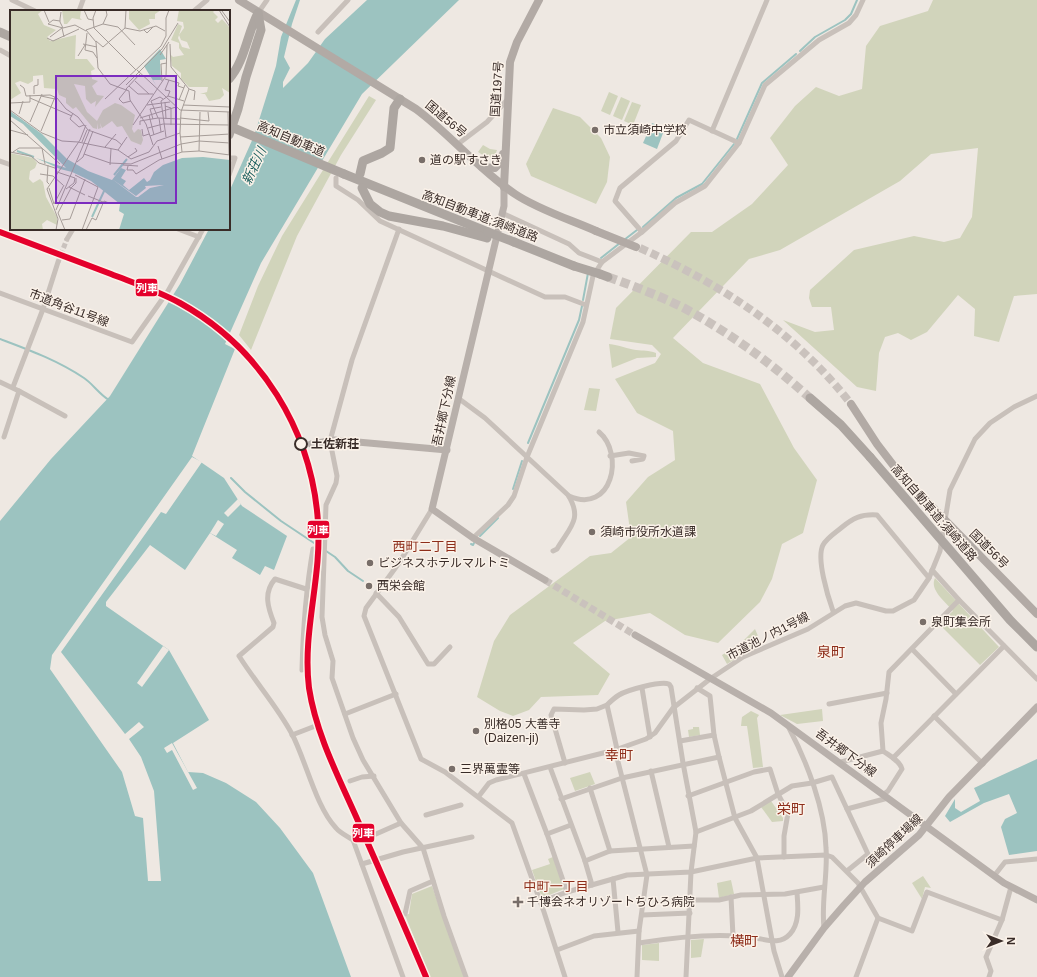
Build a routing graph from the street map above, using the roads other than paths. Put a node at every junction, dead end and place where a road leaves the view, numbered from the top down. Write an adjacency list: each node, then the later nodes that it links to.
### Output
1 (12, 0): 10 (street)
2 (83, 0): 11 (street)
3 (207, 0): 12 (street)
4 (239, 0): 13 (highway, 国道56号)
5 (267, 0): 13 (street)
6 (348, 0): 15 (street)
7 (539, 0): 22 (highway, 国道197号)
8 (768, 0): 24 (street)
9 (863, 0): 27 (street)
10 (33, 10)
11 (79, 10)
12 (195, 10)
13 (258, 13): 20 (highway); 21 (highway, 国道56号); 25 (highway)
14 (0, 31): 16 (highway); 17 (highway)
15 (318, 32)
16 (10, 34)
17 (10, 36)
18 (0, 50): 19 (street)
19 (10, 55)
20 (230, 78)
21 (399, 99): 28 (highway, 国道56号); 34 (highway)
22 (508, 99): 26 (highway, 国道197号); 28 (street)
23 (230, 126): 35 (highway, 高知自動車道, bridge)
24 (712, 131): 27 (street); 43 (street)
25 (230, 132)
26 (506, 140): 32 (highway); 36 (highway, 国道197号)
27 (739, 143): 43 (street)
28 (458, 144): 32 (highway, 国道56号)
29 (230, 158): 33 (street)
30 (0, 161): 31 (street)
31 (10, 165)
32 (481, 166): 36 (highway, 国道56号)
33 (230, 172)
34 (360, 174)
35 (340, 176): 39 (street); 44 (highway, 高知自動車道;須崎道路)
36 (504, 186): 38 (main road, 吾井郷下分線); 47 (highway, 国道56号, bridge)
37 (362, 188): 44 (highway)
38 (502, 213): 49 (street); 50 (main road, 吾井郷下分線)
39 (399, 229): 50 (street); 65 (street)
40 (72, 230): 46 (street)
41 (181, 230): 45 (street)
42 (202, 230): 45 (street)
43 (642, 232): 49 (street)
44 (487, 235): 51 (highway, bridge)
45 (199, 237): 54 (street, 市道角谷11号線)
46 (67, 239)
47 (638, 248)
48 (58, 262): 54 (street)
49 (602, 262): 53 (street)
50 (488, 269): 53 (street); 59 (main road, 吾井郷下分線)
51 (604, 276)
52 (0, 293): 54 (street, 市道角谷11号線)
53 (586, 305): 69 (street)
54 (43, 309): 56 (street)
55 (0, 382): 56 (street)
56 (13, 388): 57 (street)
57 (20, 391): 62 (street); 64 (street)
58 (1037, 396): 73 (street, 市道池ノ内1号線)
59 (458, 398): 67 (main road, 吾井郷下分線); 69 (street)
60 (810, 398): 88 (highway, 高知自動車道;須崎道路, bridge)
61 (851, 404): 73 (highway, 国道56号)
62 (66, 416)
63 (598, 432): 68 (street)
64 (4, 437)
65 (330, 441): 66 (main road); 67 (main road); 102 (street)
66 (311, 444)
67 (447, 450): 72 (main road, 吾井郷下分線)
68 (610, 456): 70 (street); 71 (street)
69 (527, 457): 71 (street); 74 (street)
70 (632, 461)
71 (568, 495): 76 (street)
72 (432, 510): 74 (main road); 81 (street)
73 (945, 522): 77 (street, 市道池ノ内1号線); 84 (highway, 国道56号)
74 (473, 538): 79 (main road)
75 (313, 549): 80 (street)
76 (553, 551)
77 (932, 570): 78 (street, 市道池ノ内1号線); 82 (street)
78 (929, 578): 83 (street, 市道池ノ内1号線); 83 (street)
79 (545, 580)
80 (306, 589): 90 (street); 106 (street)
81 (376, 593): 87 (street); 96 (street)
82 (959, 600): 86 (street); 89 (street)
83 (833, 611): 91 (street, 市道池ノ内1号線)
84 (1037, 614)
85 (635, 634): 91 (main road, 吾井郷下分線)
86 (1004, 646): 92 (street); 97 (street)
87 (450, 647)
88 (1037, 647)
89 (912, 649): 95 (street); 97 (street)
90 (302, 670)
91 (710, 679): 94 (street, 市道池ノ内1号線); 105 (main road, 吾井郷下分線)
92 (1037, 679)
93 (642, 688): 99 (street); 100 (street); 108 (street)
94 (697, 688): 100 (street, 市道池ノ内1号線); 107 (street)
95 (887, 693): 98 (street); 111 (street)
96 (396, 694): 102 (street); 128 (street)
97 (956, 694): 103 (street)
98 (829, 704)
99 (607, 705): 110 (street); 115 (street)
100 (673, 708): 108 (street, 市道池ノ内1号線); 109 (street)
101 (1037, 708): 117 (main road, 須崎停車場線)
102 (345, 714): 121 (street)
103 (934, 716): 113 (street); 117 (street)
104 (318, 725): 106 (street)
105 (789, 727): 114 (main road, 吾井郷下分線); 125 (street)
106 (292, 735): 153 (street)
107 (714, 735): 109 (street); 112 (street)
108 (650, 737): 110 (street)
109 (680, 741): 116 (street)
110 (616, 750): 115 (street); 122 (street)
111 (883, 751): 113 (street); 114 (street)
112 (719, 757): 116 (street); 124 (street)
113 (893, 758): 130 (street)
114 (841, 762): 130 (main road, 吾井郷下分線)
115 (565, 763): 118 (street)
116 (683, 763): 119 (street); 129 (street)
117 (983, 764): 138 (main road, 須崎停車場線)
118 (550, 767): 120 (street); 131 (street)
119 (651, 771): 122 (street); 144 (street)
120 (524, 774): 128 (street); 141 (street)
121 (374, 776): 123 (street); 136 (street)
122 (622, 778): 126 (street); 146 (street)
123 (350, 781)
124 (726, 782): 127 (street); 129 (street); 135 (street)
125 (812, 783): 127 (street); 133 (street); 148 (street)
126 (590, 788): 131 (street); 147 (street)
127 (778, 794): 135 (street); 149 (street)
128 (479, 796): 170 (street)
129 (688, 796): 139 (street)
130 (886, 796): 133 (street); 138 (main road, 吾井郷下分線)
131 (561, 799): 137 (street)
132 (461, 805): 134 (street)
133 (847, 809): 154 (street)
134 (426, 815)
135 (735, 818): 139 (street); 150 (street)
136 (401, 823): 140 (street); 145 (street)
137 (571, 825): 141 (street); 152 (street)
138 (927, 826): 157 (main road, 吾井郷下分線); 162 (main road, 須崎停車場線)
139 (696, 832): 143 (street)
140 (376, 834)
141 (547, 834): 164 (street)
142 (472, 837): 145 (street)
143 (694, 846): 144 (street); 155 (street)
144 (670, 847): 146 (street)
145 (423, 848): 153 (street); 159 (street)
146 (641, 848): 147 (street); 156 (street)
147 (610, 851): 152 (street)
148 (826, 855): 149 (street); 154 (street); 161 (street)
149 (784, 857): 150 (street)
150 (757, 858): 155 (street); 166 (street)
151 (1037, 859): 157 (street)
152 (585, 860): 160 (street)
153 (362, 864): 184 (street)
154 (847, 871): 162 (street)
155 (691, 872): 156 (street); 168 (street)
156 (646, 874): 158 (street); 173 (street)
157 (994, 876): 163 (main road, 吾井郷下分線)
158 (613, 879): 160 (street); 178 (street)
159 (434, 881): 172 (street); 185 (street)
160 (592, 885): 164 (street)
161 (824, 887): 165 (street); 176 (street)
162 (861, 887): 174 (street); 176 (main road, 須崎停車場線)
163 (1010, 887): 169 (main road, 吾井郷下分線); 175 (street)
164 (567, 892): 170 (street)
165 (797, 893): 166 (street); 181 (street)
166 (763, 894): 167 (street); 181 (street)
167 (731, 897): 168 (street); 179 (street)
168 (691, 900): 171 (street)
169 (1037, 900)
170 (540, 902): 183 (street)
171 (690, 913): 173 (street); 180 (street)
172 (405, 914)
173 (642, 915): 177 (street)
174 (878, 918): 175 (street); 191 (street)
175 (1002, 920): 192 (street)
176 (824, 928): 190 (main road, 須崎停車場線)
177 (639, 931): 178 (street); 182 (street)
178 (618, 932): 183 (street)
179 (733, 936): 180 (street); 181 (street)
180 (688, 937): 182 (street); 188 (street)
181 (773, 942): 189 (street)
182 (639, 943): 187 (street)
183 (557, 950): 186 (street)
184 (403, 977)
185 (466, 977)
186 (565, 977)
187 (637, 977)
188 (686, 977)
189 (782, 977)
190 (788, 977)
191 (856, 977)
192 (989, 977)

